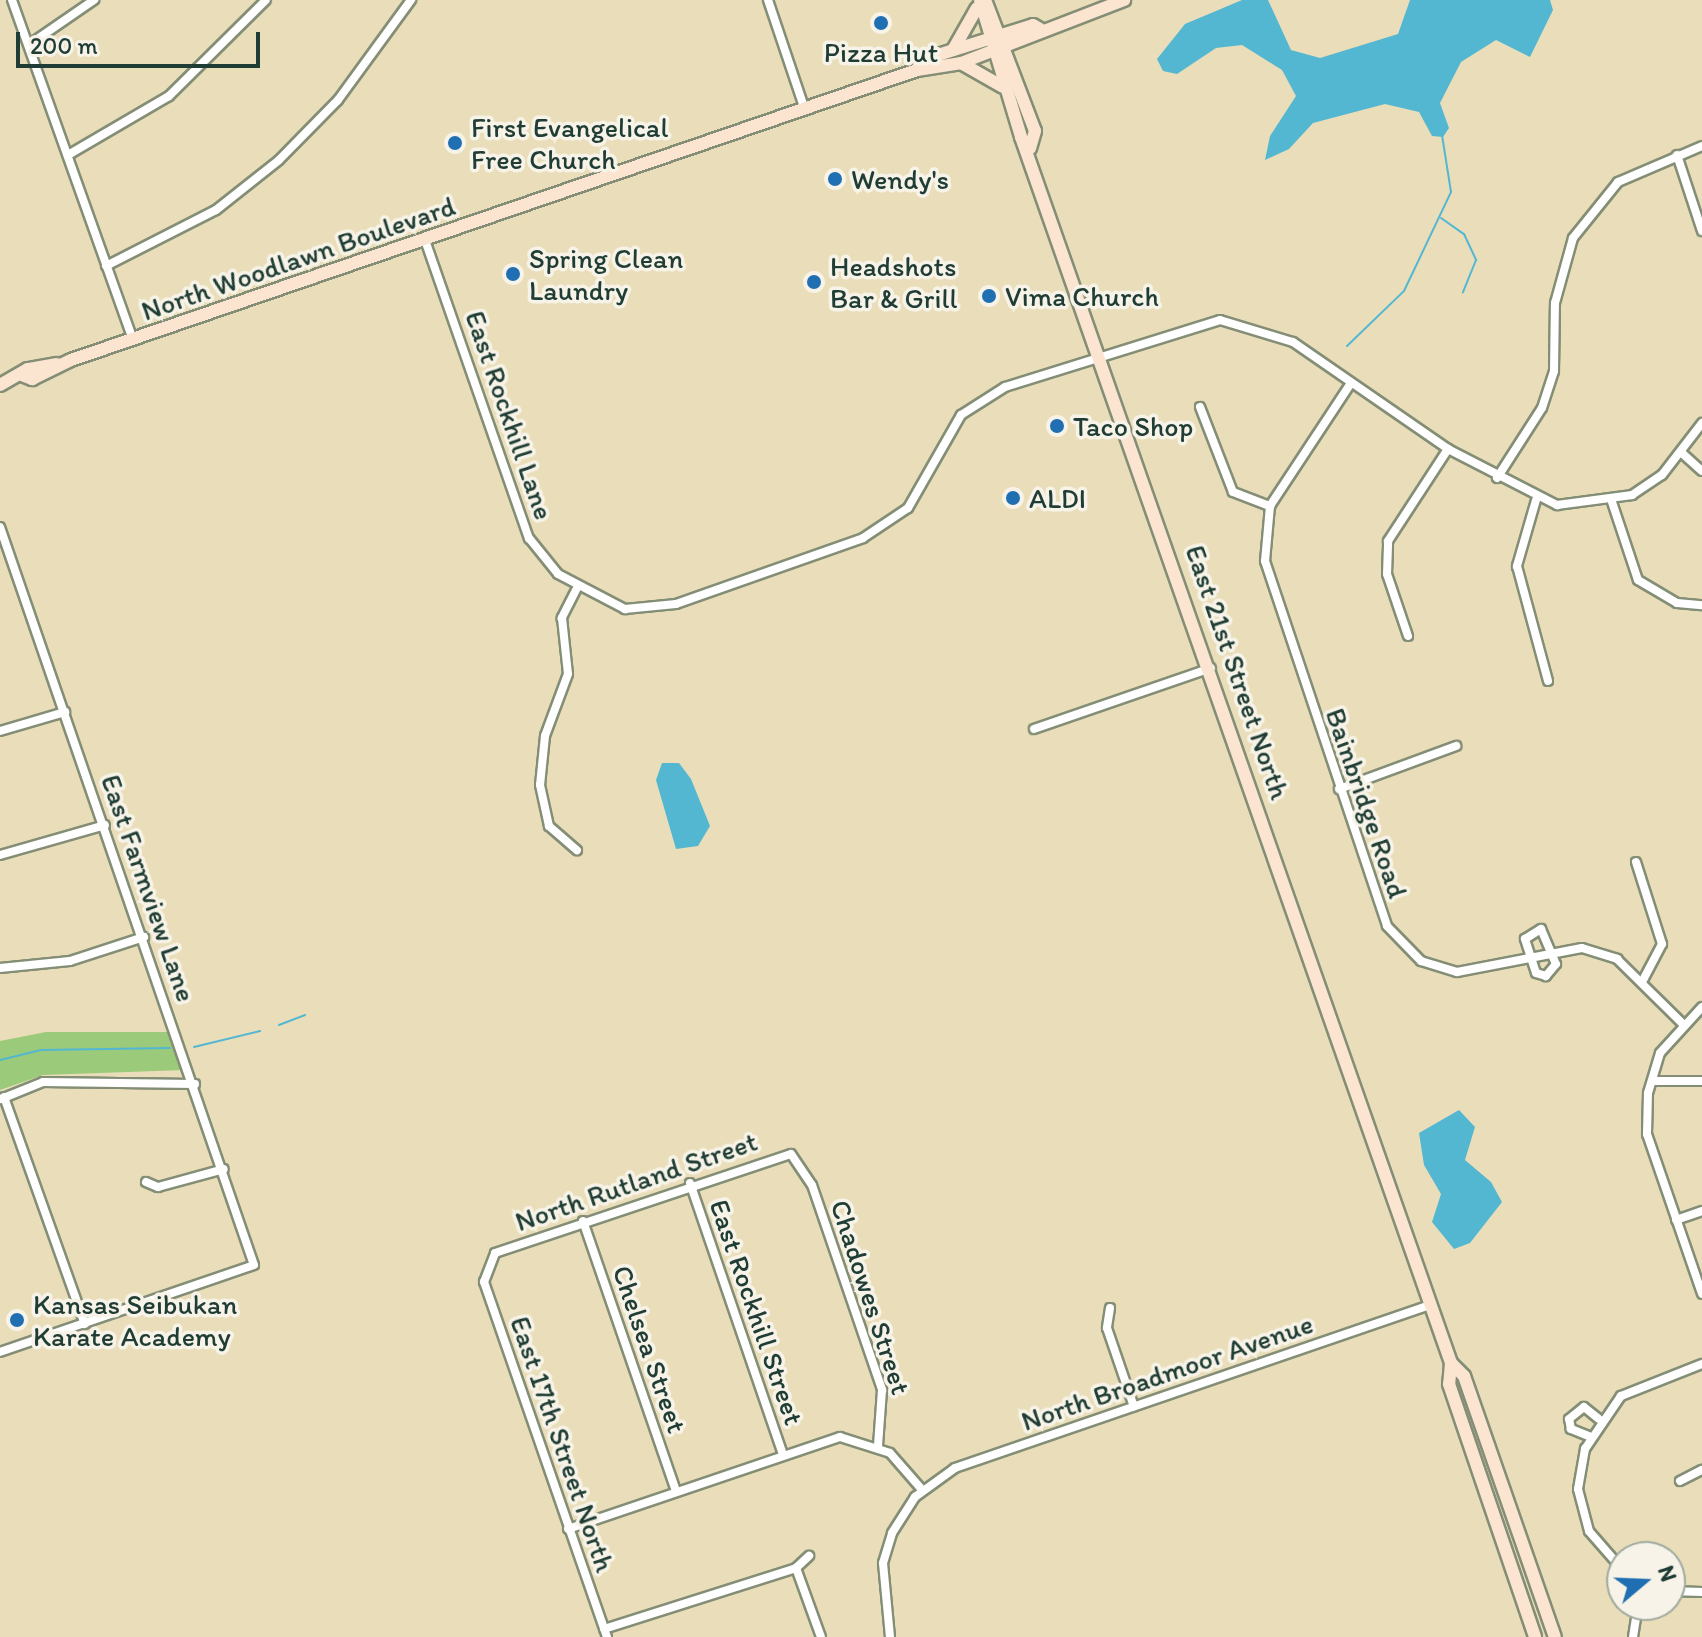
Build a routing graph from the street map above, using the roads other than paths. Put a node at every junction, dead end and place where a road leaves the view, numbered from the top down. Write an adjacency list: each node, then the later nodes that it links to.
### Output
1 (12, 0): 9 (street)
2 (94, 0): 9 (street)
3 (266, 0): 18 (street)
4 (411, 0): 22 (street)
5 (768, 0): 15 (street)
6 (1124, 0): 8 (main road, North Woodlawn Boulevard)
7 (981, 3): 8 (main road); 10 (main road, East 21st Street North); 11 (main road)
8 (1004, 41): 10 (main road, North Woodlawn Boulevard); 17 (main road)
9 (30, 44): 18 (street)
10 (990, 46): 11 (main road, North Woodlawn Boulevard); 12 (main road, North Woodlawn Boulevard); 14 (main road, East 21st Street North)
11 (953, 50): 13 (main road, North Woodlawn Boulevard)
12 (961, 63): 13 (main road, North Woodlawn Boulevard); 14 (main road)
13 (917, 70): 15 (main road, North Woodlawn Boulevard)
14 (1005, 88): 17 (main road, East 21st Street North)
15 (805, 110): 21 (main road, North Woodlawn Boulevard)
16 (1702, 146): 19 (street)
17 (1030, 148): 24 (main road, East 21st Street North)
18 (68, 155): 22 (street)
19 (1677, 155): 20 (street); 32 (street)
20 (1702, 231)
21 (425, 240): 23 (main road, North Woodlawn Boulevard); 37 (street, East Rockhill Lane)
22 (106, 266): 23 (street)
23 (133, 339): 26 (main road, North Woodlawn Boulevard)
24 (1103, 356): 25 (street); 37 (street); 40 (main road, East 21st Street North)
25 (1351, 383): 29 (street); 35 (street, Bainbridge Road)
26 (0, 385)
27 (1200, 407): 35 (street)
28 (1702, 423): 30 (street)
29 (1448, 449): 32 (street); 39 (street)
30 (1683, 454): 31 (street); 34 (street)
31 (1702, 471)
32 (1497, 478): 33 (street)
33 (1536, 500): 34 (street); 41 (street)
34 (1612, 502): 38 (street)
35 (1270, 506): 46 (street, Bainbridge Road)
36 (0, 527): 42 (street, East Farmview Lane)
37 (577, 588): 48 (street)
38 (1702, 605)
39 (1408, 636)
40 (1212, 668): 43 (street); 71 (main road, East 21st Street North)
41 (1548, 681)
42 (65, 712): 44 (street); 47 (street, East Farmview Lane)
43 (1034, 729)
44 (0, 731)
45 (1456, 746): 46 (street)
46 (1339, 789): 53 (street, Bainbridge Road)
47 (105, 825): 49 (street); 51 (street, East Farmview Lane)
48 (577, 850)
49 (0, 855)
50 (1636, 862): 55 (street)
51 (144, 937): 54 (street); 60 (street, East Farmview Lane)
52 (1551, 951): 53 (street, Bainbridge Road); 53 (street); 53 (street); 55 (street, Bainbridge Road)
53 (1531, 958)
54 (0, 968)
55 (1642, 982): 57 (street, Bainbridge Road)
56 (1702, 1007): 57 (street)
57 (1682, 1023): 58 (street)
58 (1652, 1081): 59 (street); 67 (street)
59 (1702, 1081)
60 (195, 1084): 61 (street); 63 (street, East Farmview Lane)
61 (2, 1098): 73 (street)
62 (802, 1164): 65 (street, North Rutland Street); 80 (street, Chadowes Street)
63 (224, 1169): 64 (street); 73 (street, East Farmview Lane)
64 (146, 1182)
65 (690, 1183): 68 (street, North Rutland Street); 81 (street, East Rockhill Street)
66 (1702, 1211): 67 (street)
67 (1676, 1220): 70 (street)
68 (583, 1221): 69 (street, North Rutland Street); 84 (street, Chelsea Street)
69 (485, 1264): 86 (street, East 17th Street North)
70 (1702, 1294)
71 (1430, 1305): 75 (main road, East 21st Street North); 77 (street, North Broadmoor Avenue)
72 (1110, 1308): 77 (street)
73 (85, 1324): 74 (street)
74 (0, 1352)
75 (1451, 1363): 93 (main road, East 21st Street North); 94 (main road, East 21st Street North)
76 (1702, 1364): 78 (street)
77 (1134, 1407): 85 (street, North Broadmoor Avenue)
78 (1599, 1419): 79 (street); 79 (street)
79 (1591, 1437): 87 (street)
80 (878, 1446): 81 (street); 85 (street)
81 (783, 1455): 84 (street)
82 (1702, 1470): 83 (street)
83 (1680, 1481)
84 (676, 1491): 86 (street)
85 (923, 1491): 92 (street)
86 (568, 1529): 90 (street, East 17th Street North)
87 (1606, 1547)
88 (809, 1556): 89 (street)
89 (796, 1568): 90 (street); 91 (street)
90 (605, 1633)
91 (821, 1637)
92 (890, 1637)
93 (1535, 1637)
94 (1555, 1637)

